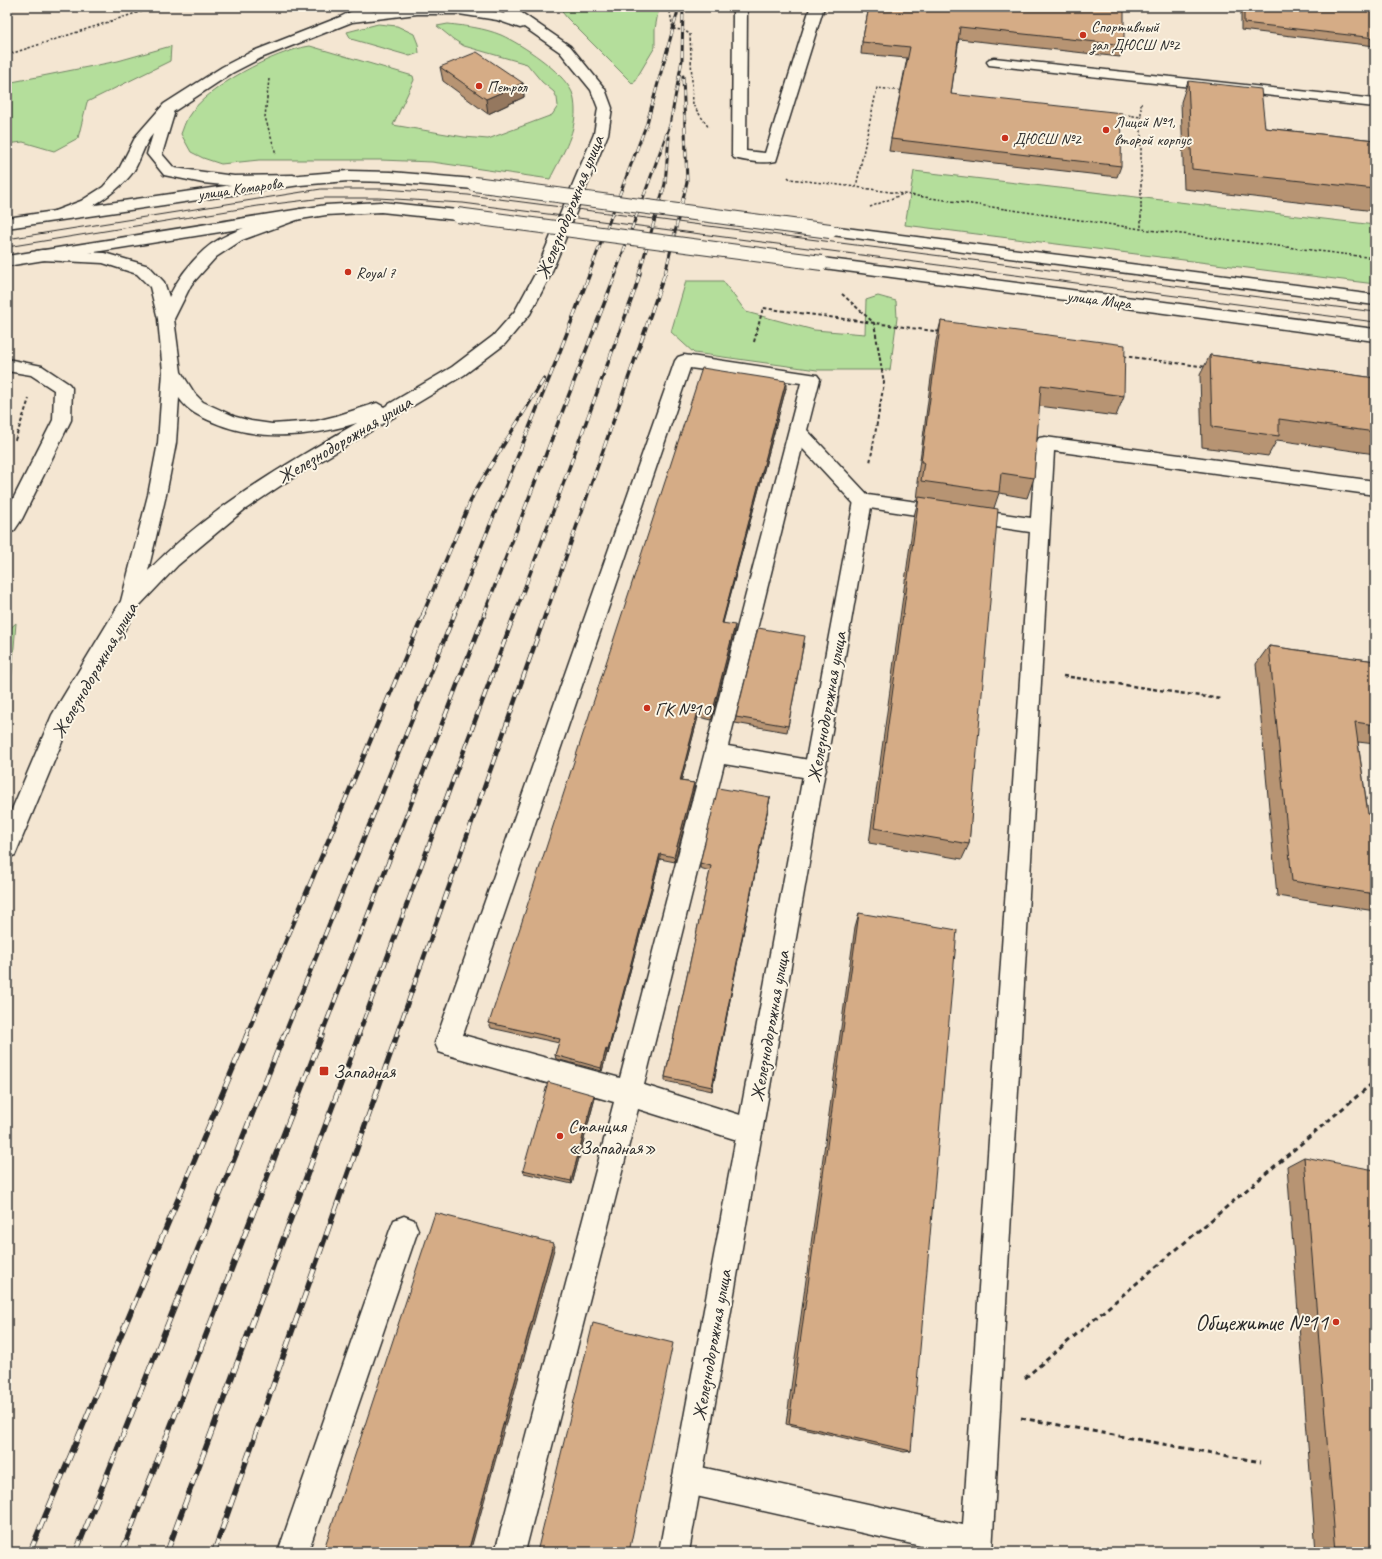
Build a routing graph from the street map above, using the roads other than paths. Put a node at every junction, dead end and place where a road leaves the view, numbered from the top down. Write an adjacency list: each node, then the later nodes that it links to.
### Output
1 (370, 7): 5 (main road)
2 (504, 7): 6 (main road)
3 (740, 7): 4 (main road)
4 (819, 7)
5 (345, 20): 6 (main road); 9 (main road)
6 (537, 31): 22 (main road, Железнодорожная улица)
7 (994, 62): 8 (main road)
8 (1375, 103)
9 (169, 107): 10 (main road); 12 (main road)
10 (300, 180): 12 (main road, улица Комарова); 14 (main road, улица Комарова, bridge)
11 (300, 214): 15 (main road, улица Комарова); 17 (main road, улица Комарова, bridge); 19 (main road)
12 (57, 215): 13 (main road, улица Комарова)
13 (7, 223)
14 (830, 231): 18 (main road, улица Мира)
15 (42, 255): 16 (main road, улица Комарова); 19 (main road)
16 (7, 261)
17 (822, 263): 20 (main road, улица Мира)
18 (1375, 300)
19 (166, 319): 23 (main road)
20 (1375, 335)
21 (7, 365): 27 (main road)
22 (458, 371): 23 (main road); 29 (main road, Железнодорожная улица)
23 (172, 372): 29 (main road)
24 (798, 432): 26 (main road); 30 (main road); 33 (main road)
25 (1375, 488): 28 (main road)
26 (863, 501): 28 (main road); 31 (main road, Железнодорожная улица)
27 (10, 517)
28 (1040, 526): 37 (main road)
29 (131, 602): 32 (main road, Железнодорожная улица)
30 (716, 753): 31 (main road); 33 (main road)
31 (815, 770): 34 (main road, Железнодорожная улица)
32 (7, 848)
33 (629, 1093): 34 (main road); 39 (main road)
34 (750, 1132): 36 (main road, Железнодорожная улица)
35 (404, 1230): 38 (main road)
36 (687, 1479): 37 (main road); 40 (main road, Железнодорожная улица)
37 (977, 1548)
38 (293, 1552)
39 (510, 1552)
40 (674, 1552)

